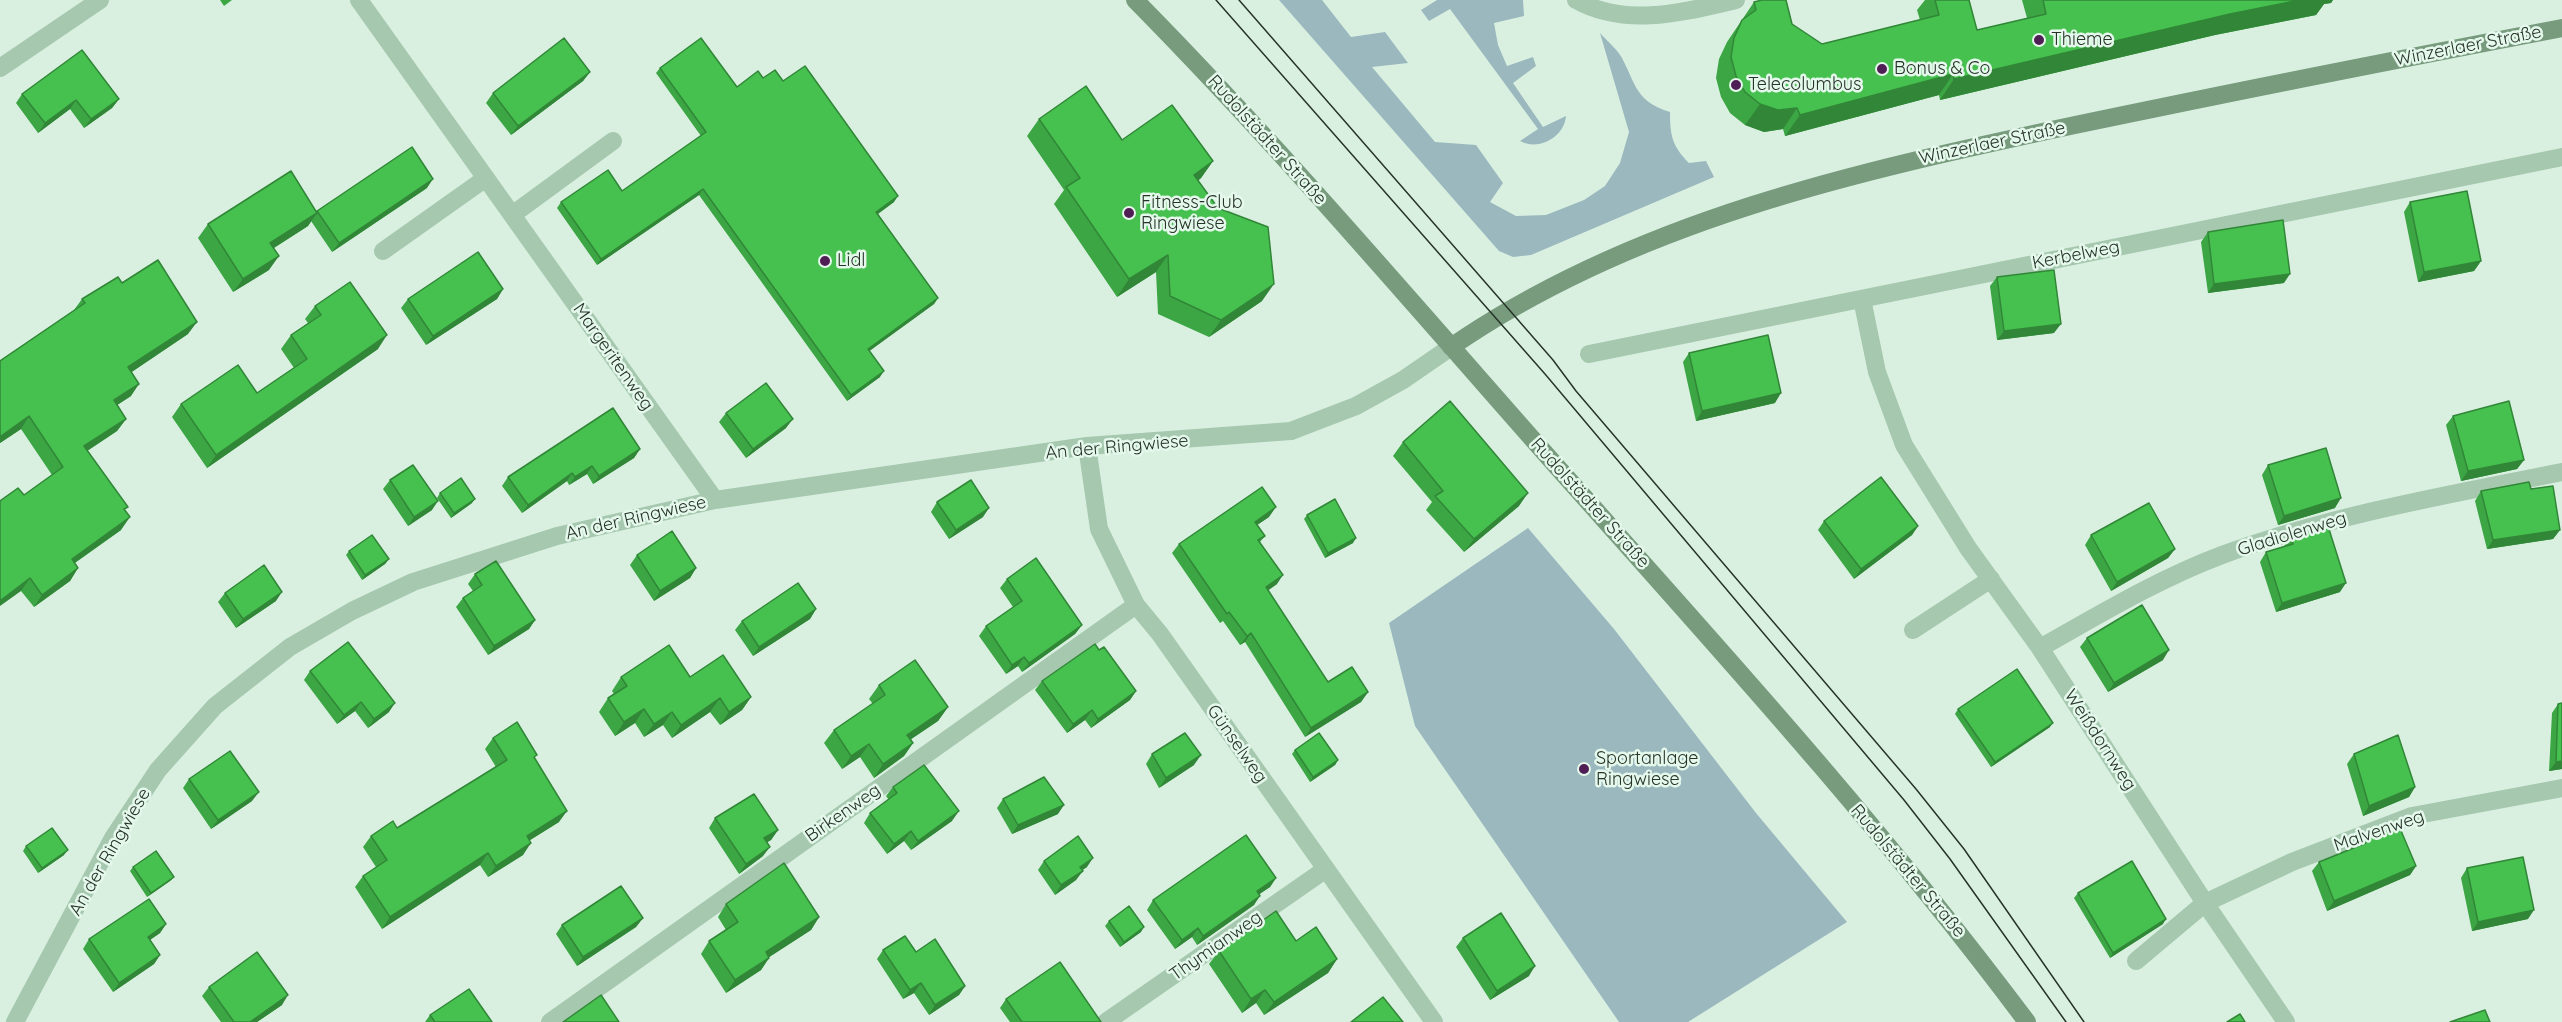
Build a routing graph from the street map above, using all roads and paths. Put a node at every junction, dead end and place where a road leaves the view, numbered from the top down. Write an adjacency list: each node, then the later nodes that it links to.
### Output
1 (100, 0): 7 (street)
2 (359, 0): 10 (street, Margeritenweg)
3 (1135, 0): 14 (main road, Rudolstädter Straße)
4 (1576, 0): 5 (street)
5 (1736, 0)
6 (2562, 28): 14 (main road, Winzerlaer Straße)
7 (0, 68)
8 (613, 141): 11 (street)
9 (2562, 157): 13 (street, Kerbelweg)
10 (486, 178): 11 (street, Margeritenweg); 12 (street)
11 (512, 215): 18 (street, Margeritenweg)
12 (383, 250)
13 (1862, 299): 15 (street, Kerbelweg); 19 (street, Weißdornweg)
14 (1451, 347): 16 (street, An der Ringwiese); 31 (main road, Rudolstädter Straße)
15 (1589, 354)
16 (1087, 446): 18 (street, An der Ringwiese); 20 (street, Günselweg)
17 (2562, 472): 22 (street, Gladiolenweg)
18 (715, 500): 27 (street, An der Ringwiese)
19 (1991, 579): 21 (street); 22 (street, Weißdornweg)
20 (1136, 605): 24 (street, Günselweg); 28 (street, Birkenweg)
21 (1913, 630)
22 (2040, 648): 25 (street, Weißdornweg)
23 (2562, 788): 25 (street, Malvenweg)
24 (1326, 869): 29 (street, Thymianweg); 30 (street, Günselweg)
25 (2205, 903): 26 (street); 32 (street, Weißdornweg)
26 (2136, 961)
27 (15, 1022)
28 (550, 1022)
29 (1106, 1022)
30 (1434, 1022)
31 (2027, 1022)
32 (2286, 1022)

